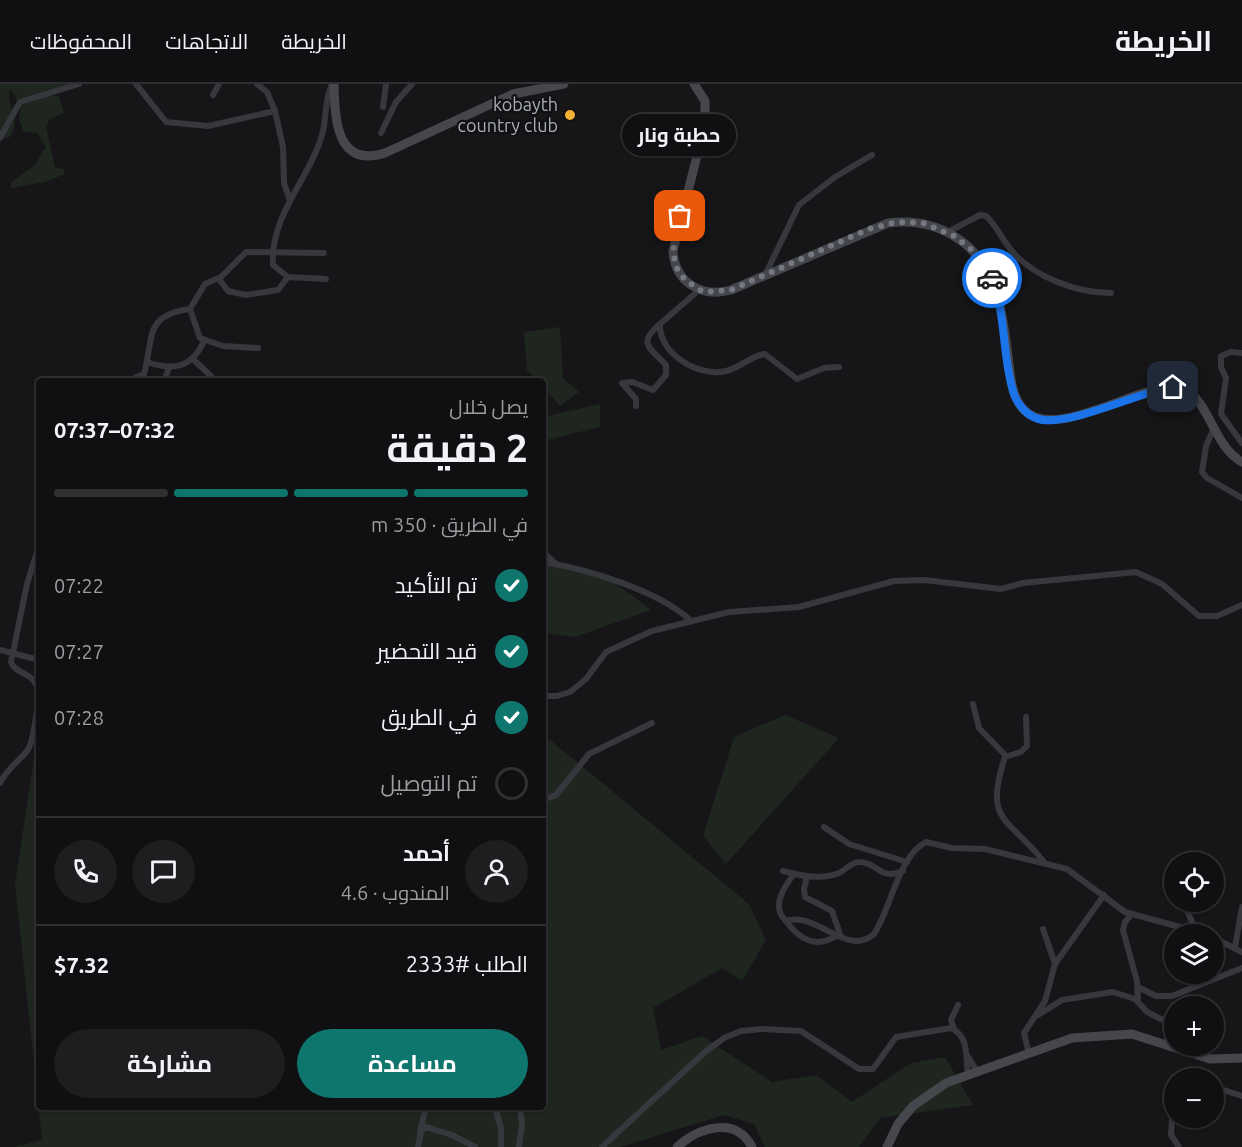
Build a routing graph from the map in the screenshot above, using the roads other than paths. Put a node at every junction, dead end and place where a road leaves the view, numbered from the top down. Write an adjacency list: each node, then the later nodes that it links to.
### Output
1 (79, 84): 14 (street)
2 (136, 84): 12 (street)
3 (219, 84): 10 (street)
4 (257, 84): 12 (street)
5 (333, 84): 8 (main road); 16 (street)
6 (386, 84): 11 (street)
7 (412, 84): 13 (street)
8 (564, 84)
9 (694, 84): 24 (main road)
10 (213, 95)
11 (383, 107)
12 (275, 111): 16 (street)
13 (381, 133)
14 (0, 138)
15 (872, 155): 20 (street)
16 (289, 198): 19 (street)
17 (948, 232): 20 (main road); 25 (street); 39 (main road)
18 (324, 253): 19 (street)
19 (273, 254): 21 (street); 22 (street)
20 (766, 273): 24 (main road)
21 (288, 277): 22 (street); 23 (street)
22 (219, 279): 26 (street)
23 (326, 279)
24 (699, 290): 27 (street)
25 (1111, 293)
26 (190, 309): 28 (street); 32 (street)
27 (660, 324): 33 (street); 38 (street)
28 (204, 341): 29 (street); 31 (street)
29 (258, 348)
30 (1242, 353): 40 (street)
31 (193, 358): 34 (street); 37 (street)
32 (147, 362): 34 (street); 35 (street)
33 (839, 367)
34 (169, 368): 36 (street)
35 (136, 378)
36 (165, 378)
37 (213, 378)
38 (636, 406)
39 (1213, 430): 41 (main road); 42 (street)
40 (1241, 441)
41 (1242, 462)
42 (1242, 498)
43 (546, 555): 46 (street)
44 (36, 556): 50 (street)
45 (546, 562): 46 (street)
46 (556, 564): 48 (street)
47 (1242, 605): 48 (street)
48 (690, 620): 53 (street)
49 (0, 650): 50 (street)
50 (12, 653): 51 (street); 52 (street)
51 (36, 659)
52 (36, 686)
53 (546, 696)
54 (973, 704): 58 (street)
55 (36, 712): 59 (street)
56 (1026, 717): 58 (street)
57 (651, 723): 60 (street)
58 (1006, 756): 63 (street)
59 (0, 783)
60 (546, 799)
61 (824, 827): 62 (street)
62 (907, 862): 63 (street); 65 (street)
63 (1044, 863): 68 (street)
64 (783, 870): 66 (street)
65 (903, 871): 67 (street); 74 (street)
66 (794, 874): 67 (street); 71 (street)
67 (807, 876): 74 (street)
68 (1104, 895): 70 (street); 78 (street)
69 (1242, 907): 76 (street)
70 (1132, 914): 72 (street); 80 (street)
71 (786, 921): 74 (street); 74 (street)
72 (1170, 924)
73 (1042, 929): 78 (street)
74 (838, 936)
75 (1224, 943): 76 (street)
76 (1235, 948): 77 (street)
77 (1242, 952)
78 (1055, 964): 83 (street)
79 (1242, 968): 80 (street)
80 (1138, 987): 81 (street)
81 (1138, 1001): 83 (street); 84 (street)
82 (958, 1005): 85 (street)
83 (1037, 1015): 87 (street)
84 (1164, 1020)
85 (954, 1029): 90 (street); 102 (street)
86 (1164, 1042): 87 (main road)
87 (1029, 1055): 90 (main road)
88 (1202, 1056): 89 (main road)
89 (1242, 1058)
90 (972, 1072): 105 (main road)
91 (1224, 1091): 92 (street)
92 (1242, 1096)
93 (425, 1110): 97 (street)
94 (496, 1110): 100 (street)
95 (520, 1110): 101 (street)
96 (1171, 1128): 106 (street)
97 (420, 1133): 98 (street); 99 (street)
98 (418, 1147)
99 (475, 1147)
100 (501, 1147)
101 (519, 1147)
102 (602, 1147)
103 (677, 1147): 104 (main road)
104 (752, 1147)
105 (887, 1147)
106 (1179, 1147)

